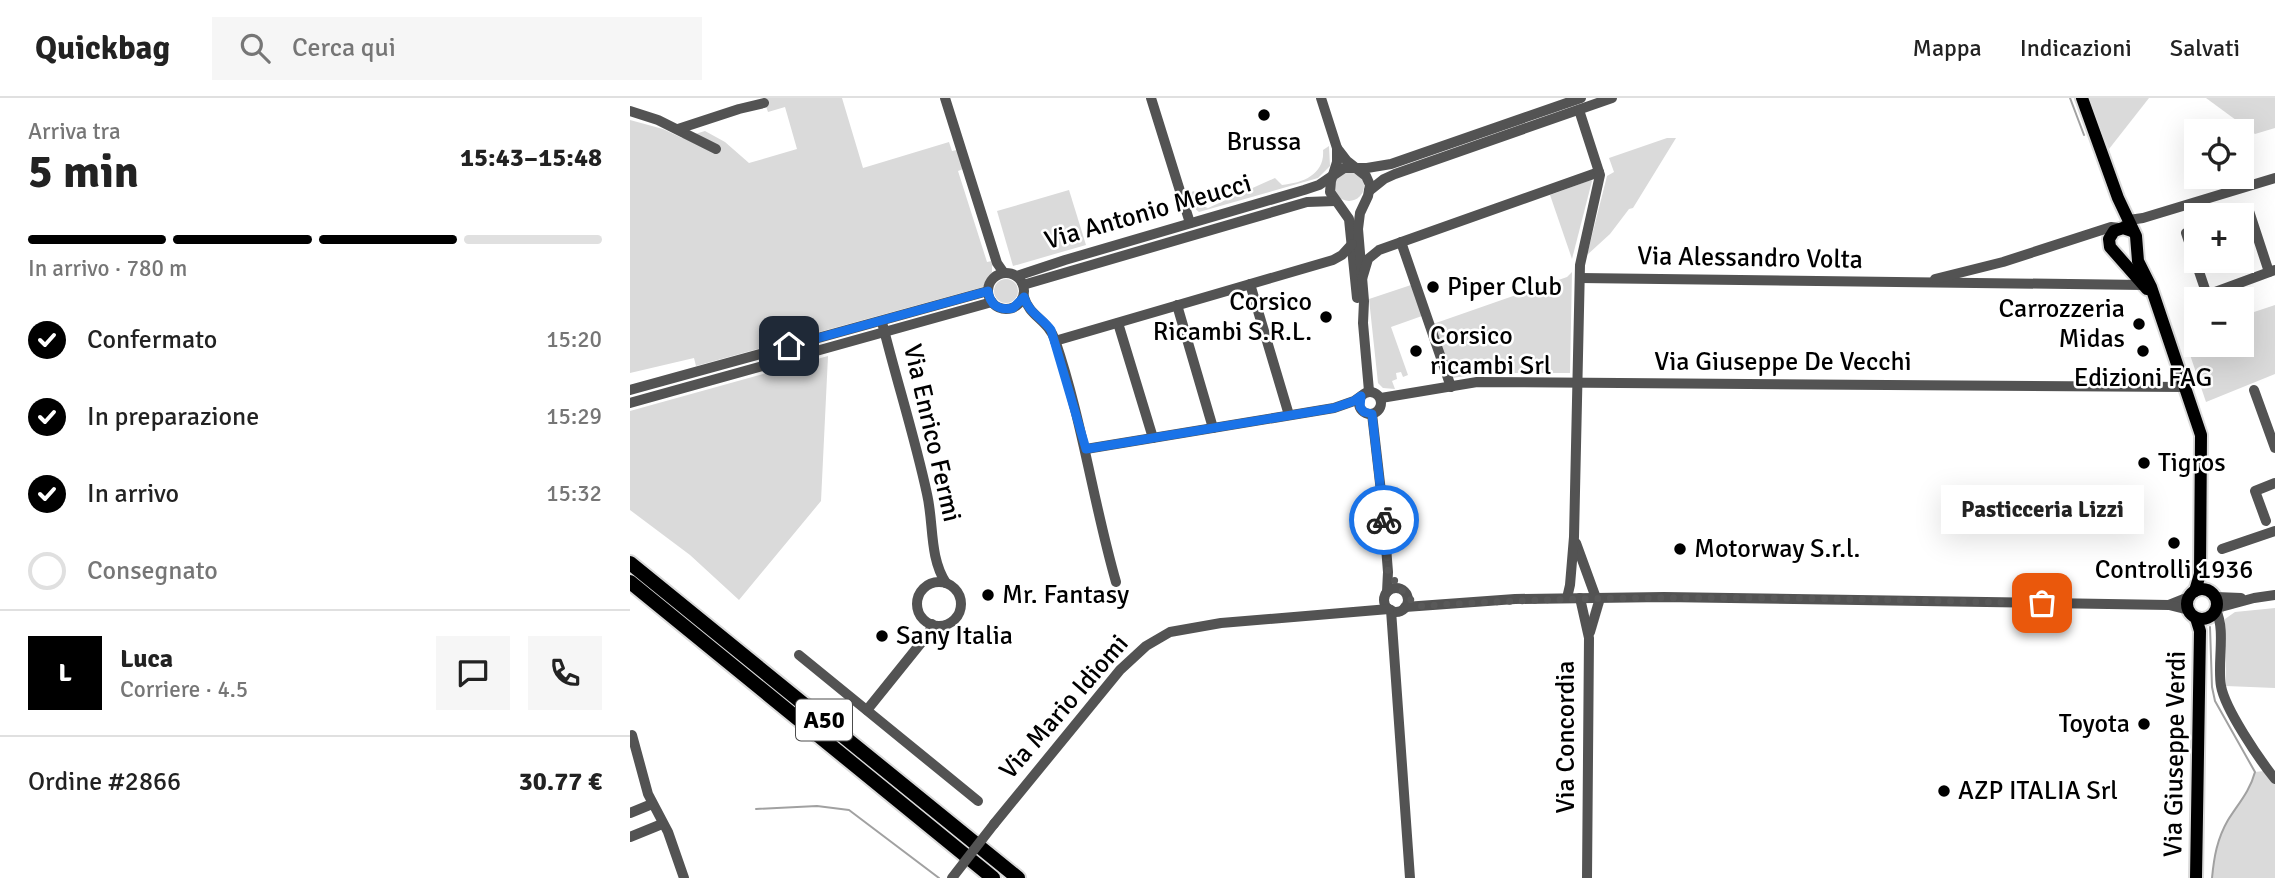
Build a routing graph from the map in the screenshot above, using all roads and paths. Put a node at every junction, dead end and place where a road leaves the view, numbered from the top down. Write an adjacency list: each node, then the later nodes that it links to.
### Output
1 (946, 98): 28 (street)
2 (1151, 98): 18 (street)
3 (1321, 98): 10 (street)
4 (1612, 98): 7 (street)
5 (2082, 98): 20 (main road)
6 (764, 103): 9 (street)
7 (1580, 104): 12 (street); 13 (street); 16 (street)
8 (630, 111): 9 (street)
9 (678, 129): 11 (street)
10 (1337, 148): 12 (street); 14 (street)
11 (716, 149)
12 (1357, 169): 14 (street); 16 (street)
13 (1599, 172): 22 (street); 32 (street)
14 (1332, 178): 17 (street); 18 (street, Via Antonio Meucci)
15 (2275, 178): 20 (street, Via Alessandro Volta)
16 (1367, 196): 17 (street); 23 (street)
17 (1338, 203): 23 (street); 38 (street, Via Antonio Meucci)
18 (1190, 223): 38 (street, Via Antonio Meucci)
19 (2254, 224): 30 (street)
20 (2126, 228): 21 (street, Via Alessandro Volta); 24 (main road); 26 (main road)
21 (2089, 233): 26 (street); 36 (street, Via Alessandro Volta)
22 (1401, 242): 25 (street); 50 (street)
23 (1356, 243): 25 (street); 27 (street); 29 (street); 33 (street)
24 (2136, 248): 26 (main road); 40 (main road)
25 (1379, 250): 33 (street)
26 (2116, 253): 34 (street); 37 (main road)
27 (1334, 260): 29 (street); 35 (street)
28 (999, 270): 38 (street); 39 (street)
29 (1354, 270): 46 (street)
30 (2272, 271): 31 (street)
31 (2200, 273)
32 (1580, 278): 36 (street, Via Alessandro Volta); 49 (street)
33 (1362, 279): 46 (street)
34 (2100, 283): 36 (street, Via Alessandro Volta); 37 (street, Via Alessandro Volta)
35 (1250, 284): 41 (street); 59 (street)
36 (1919, 284)
37 (2144, 285): 40 (main road)
38 (1021, 286): 42 (street); 43 (street)
39 (990, 297): 42 (street); 44 (street); 47 (street)
40 (2154, 298): 51 (main road, Via Giuseppe Verdi)
41 (1177, 305): 45 (street); 60 (street)
42 (1013, 308): 43 (street)
43 (1034, 314): 48 (street)
44 (881, 320): 47 (street, Via Enrico Fermi); 52 (street)
45 (1118, 323): 48 (street); 61 (street)
46 (1363, 323): 54 (street)
47 (884, 332): 56 (street); 69 (street, Via Enrico Fermi)
48 (1055, 341): 63 (street)
49 (1576, 383): 50 (street, Via Giuseppe De Vecchi); 51 (street, Via Giuseppe De Vecchi); 67 (street)
50 (1451, 387): 55 (street, Via Giuseppe De Vecchi)
51 (2185, 387): 81 (main road, Via Giuseppe Verdi)
52 (630, 390)
53 (2254, 390): 62 (street)
54 (1365, 394): 55 (street); 57 (street); 58 (street)
55 (1381, 398): 58 (street)
56 (630, 403)
57 (1334, 408): 58 (street); 59 (street)
58 (1368, 413): 71 (street)
59 (1289, 415): 60 (street)
60 (1213, 428): 61 (street)
61 (1153, 438): 63 (street)
62 (2275, 448)
63 (1086, 449): 73 (street)
64 (2275, 483): 65 (street)
65 (2266, 521)
66 (2275, 531): 68 (street)
67 (1574, 537): 77 (street); 79 (street)
68 (2222, 549)
69 (935, 558): 74 (street); 75 (street)
70 (630, 563): 96 (highway, A50)
71 (1388, 572): 80 (street); 80 (street)
72 (630, 582): 95 (highway, A50)
73 (1116, 582)
74 (946, 583): 75 (street); 82 (street)
75 (926, 587): 82 (street)
76 (2275, 595): 81 (street)
77 (1567, 598): 78 (street); 80 (street)
78 (1580, 598): 79 (street); 83 (street, Via Concordia)
79 (1598, 598): 81 (street); 83 (street)
80 (1395, 604): 94 (street, Via Mario Idiomi, bridge); 97 (street)
81 (2203, 608): 87 (street); 99 (main road, Via Giuseppe Verdi)
82 (932, 624): 85 (street)
83 (1589, 638): 98 (street, Via Concordia)
84 (799, 655): 85 (street)
85 (867, 710): 88 (street)
86 (632, 735): 89 (street)
87 (2275, 779)
88 (978, 801)
89 (652, 804): 90 (street); 91 (street)
90 (630, 813)
91 (662, 824): 92 (street); 93 (street)
92 (630, 837)
93 (684, 878)
94 (952, 878)
95 (993, 878)
96 (1018, 878)
97 (1410, 878)
98 (1587, 878)
99 (2196, 878)

